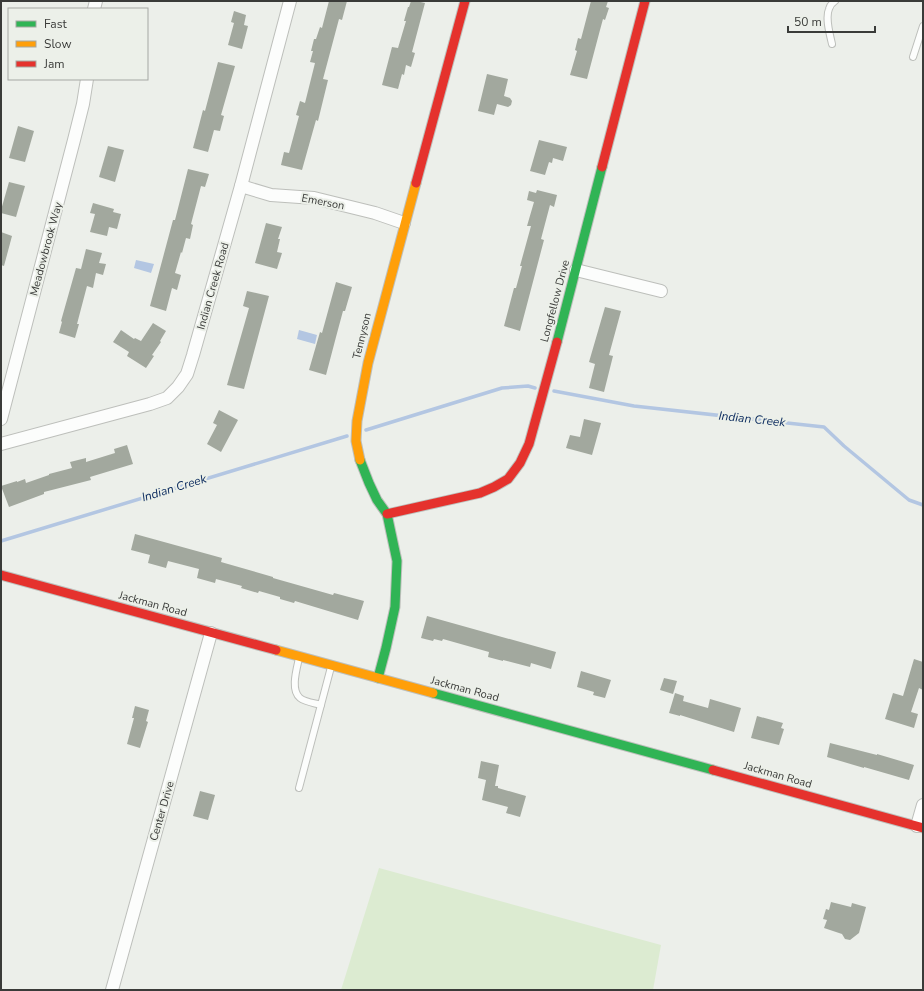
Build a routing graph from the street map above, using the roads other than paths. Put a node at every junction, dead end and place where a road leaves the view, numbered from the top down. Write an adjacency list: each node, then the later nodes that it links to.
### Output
1 (290, 1): 9 (street, Indian Creek Road)
2 (465, 1): 10 (street, Tennyson)
3 (645, 1): 11 (street, Longfellow Drive)
4 (835, 1): 6 (lane)
5 (923, 26): 7 (lane)
6 (832, 44)
7 (913, 57)
8 (87, 80): 13 (street, Meadowbrook Way)
9 (241, 186): 10 (street, Emerson); 14 (street, Indian Creek Road)
10 (404, 223): 15 (street, Tennyson)
11 (576, 270): 12 (street); 15 (street, Longfellow Drive)
12 (661, 292)
13 (1, 418)
14 (1, 444)
15 (386, 514): 20 (street, Tennyson)
16 (1, 575): 17 (street, Jackman Road)
17 (211, 633): 18 (street, Jackman Road); 25 (street, Center Drive)
18 (299, 657): 19 (street, Jackman Road); 21 (lane)
19 (331, 665): 20 (street, Jackman Road); 21 (lane)
20 (378, 678): 24 (street, Jackman Road)
21 (321, 705): 22 (lane)
22 (299, 788)
23 (923, 805): 24 (street)
24 (920, 827)
25 (112, 990)

